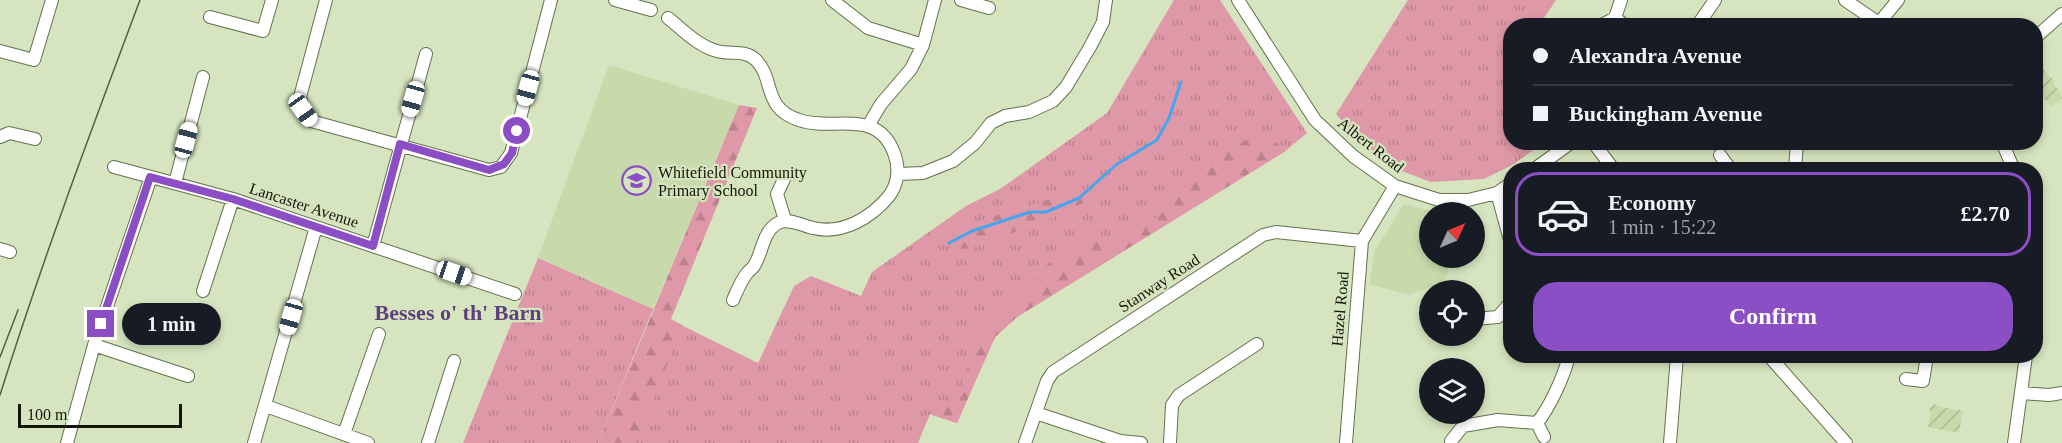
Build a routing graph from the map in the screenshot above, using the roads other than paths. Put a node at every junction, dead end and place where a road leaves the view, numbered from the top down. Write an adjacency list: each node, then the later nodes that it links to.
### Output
1 (52, 0): 26 (street)
2 (272, 0): 18 (street)
3 (326, 0): 32 (street)
4 (551, 0): 32 (street)
5 (615, 0): 15 (street)
6 (832, 0): 25 (street)
7 (936, 0): 25 (street)
8 (961, 0): 16 (street)
9 (1106, 0): 38 (street)
10 (1238, 0): 42 (street, Albert Road)
11 (1621, 0): 20 (street)
12 (1715, 0): 21 (street)
13 (1845, 0): 22 (street)
14 (1898, 0): 23 (street)
15 (652, 5)
16 (989, 8)
17 (2062, 14): 24 (street)
18 (210, 17)
19 (668, 18): 29 (street)
20 (1615, 18)
21 (1706, 18)
22 (1872, 18)
23 (1885, 18)
24 (2043, 31)
25 (923, 45): 29 (street)
26 (0, 51)
27 (426, 54): 32 (street)
28 (203, 77): 41 (street)
29 (868, 126): 38 (street)
30 (0, 136): 31 (street)
31 (35, 139)
32 (400, 144): 50 (street)
33 (1561, 150): 35 (street)
34 (1720, 155): 36 (street)
35 (1544, 162)
36 (1725, 162)
37 (114, 167): 39 (street, Lancaster Avenue)
38 (898, 174): 47 (street)
39 (150, 177): 41 (street, Lancaster Avenue); 58 (street)
40 (785, 177): 47 (street)
41 (175, 183): 45 (street, Lancaster Avenue)
42 (1395, 186): 44 (street, Albert Road); 49 (street, Hazel Road)
43 (1503, 189): 44 (street, Albert Road)
44 (1497, 193): 46 (street)
45 (233, 199): 48 (street, Lancaster Avenue); 51 (street)
46 (1503, 215)
47 (785, 220): 53 (street)
48 (316, 227): 50 (street, Lancaster Avenue); 69 (street)
49 (1362, 241): 70 (street, Stanway Road); 82 (street, Hazel Road)
50 (373, 246): 52 (street, Lancaster Avenue)
51 (203, 291)
52 (515, 294)
53 (733, 300)
54 (1503, 311): 55 (street)
55 (1485, 318)
56 (378, 334): 72 (street)
57 (1257, 344): 81 (street)
58 (94, 345): 65 (street); 75 (street)
59 (454, 361): 78 (street)
60 (1566, 363): 71 (street)
61 (1676, 363): 83 (street)
62 (1775, 363): 84 (street)
63 (1926, 363): 66 (street)
64 (2025, 363): 67 (street)
65 (189, 376)
66 (1906, 379)
67 (2021, 393): 68 (street); 85 (street)
68 (2062, 393)
69 (266, 406): 72 (street); 76 (street)
70 (1036, 413): 79 (street, Stanway Road); 80 (street)
71 (1537, 423): 73 (street); 74 (street)
72 (344, 435): 77 (street)
73 (1544, 437)
74 (1451, 441)
75 (67, 443)
76 (254, 443)
77 (368, 443)
78 (428, 443)
79 (1025, 443)
80 (1141, 443)
81 (1170, 443)
82 (1346, 443)
83 (1670, 443)
84 (1846, 443)
85 (2014, 443)

